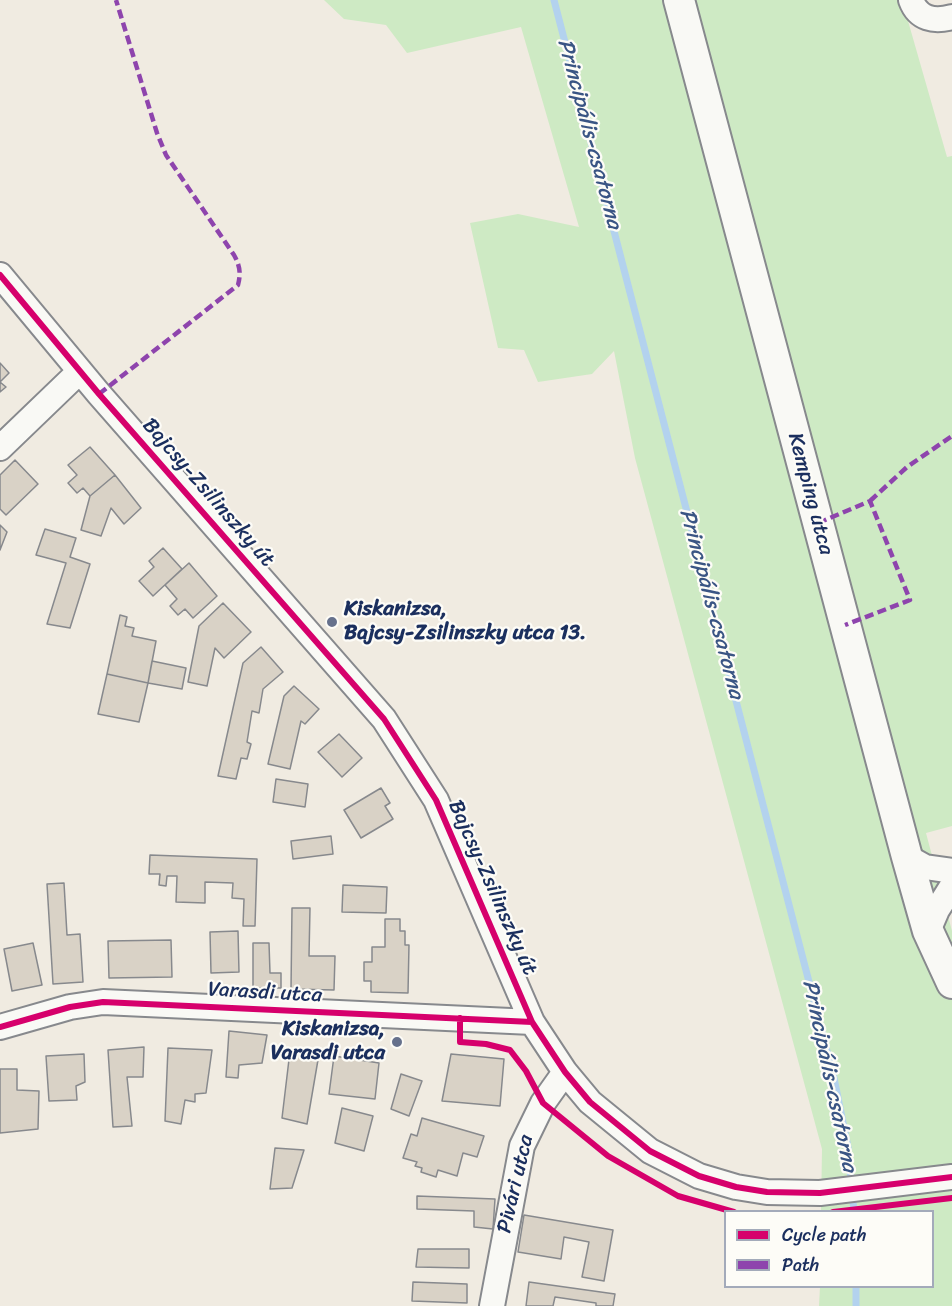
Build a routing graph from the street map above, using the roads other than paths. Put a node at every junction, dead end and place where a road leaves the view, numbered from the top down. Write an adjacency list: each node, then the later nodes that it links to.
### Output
1 (680, 0): 7 (main road, Kemping utca)
2 (911, 0): 3 (street)
3 (952, 17)
4 (0, 275): 5 (street, Bajcsy-Zsilinszky út)
5 (80, 371): 6 (street); 12 (street, Bajcsy-Zsilinszky út)
6 (0, 448)
7 (907, 857): 8 (street); 10 (main road, Kemping utca)
8 (952, 871)
9 (952, 886): 10 (street)
10 (928, 931): 11 (main road, Kemping utca)
11 (952, 983)
12 (532, 1022): 13 (street, Varasdi utca); 14 (street, Bajcsy-Zsilinszky út)
13 (0, 1027)
14 (565, 1072): 15 (street, Bajcsy-Zsilinszky út); 16 (street, Pivári utca)
15 (952, 1177)
16 (492, 1306)

